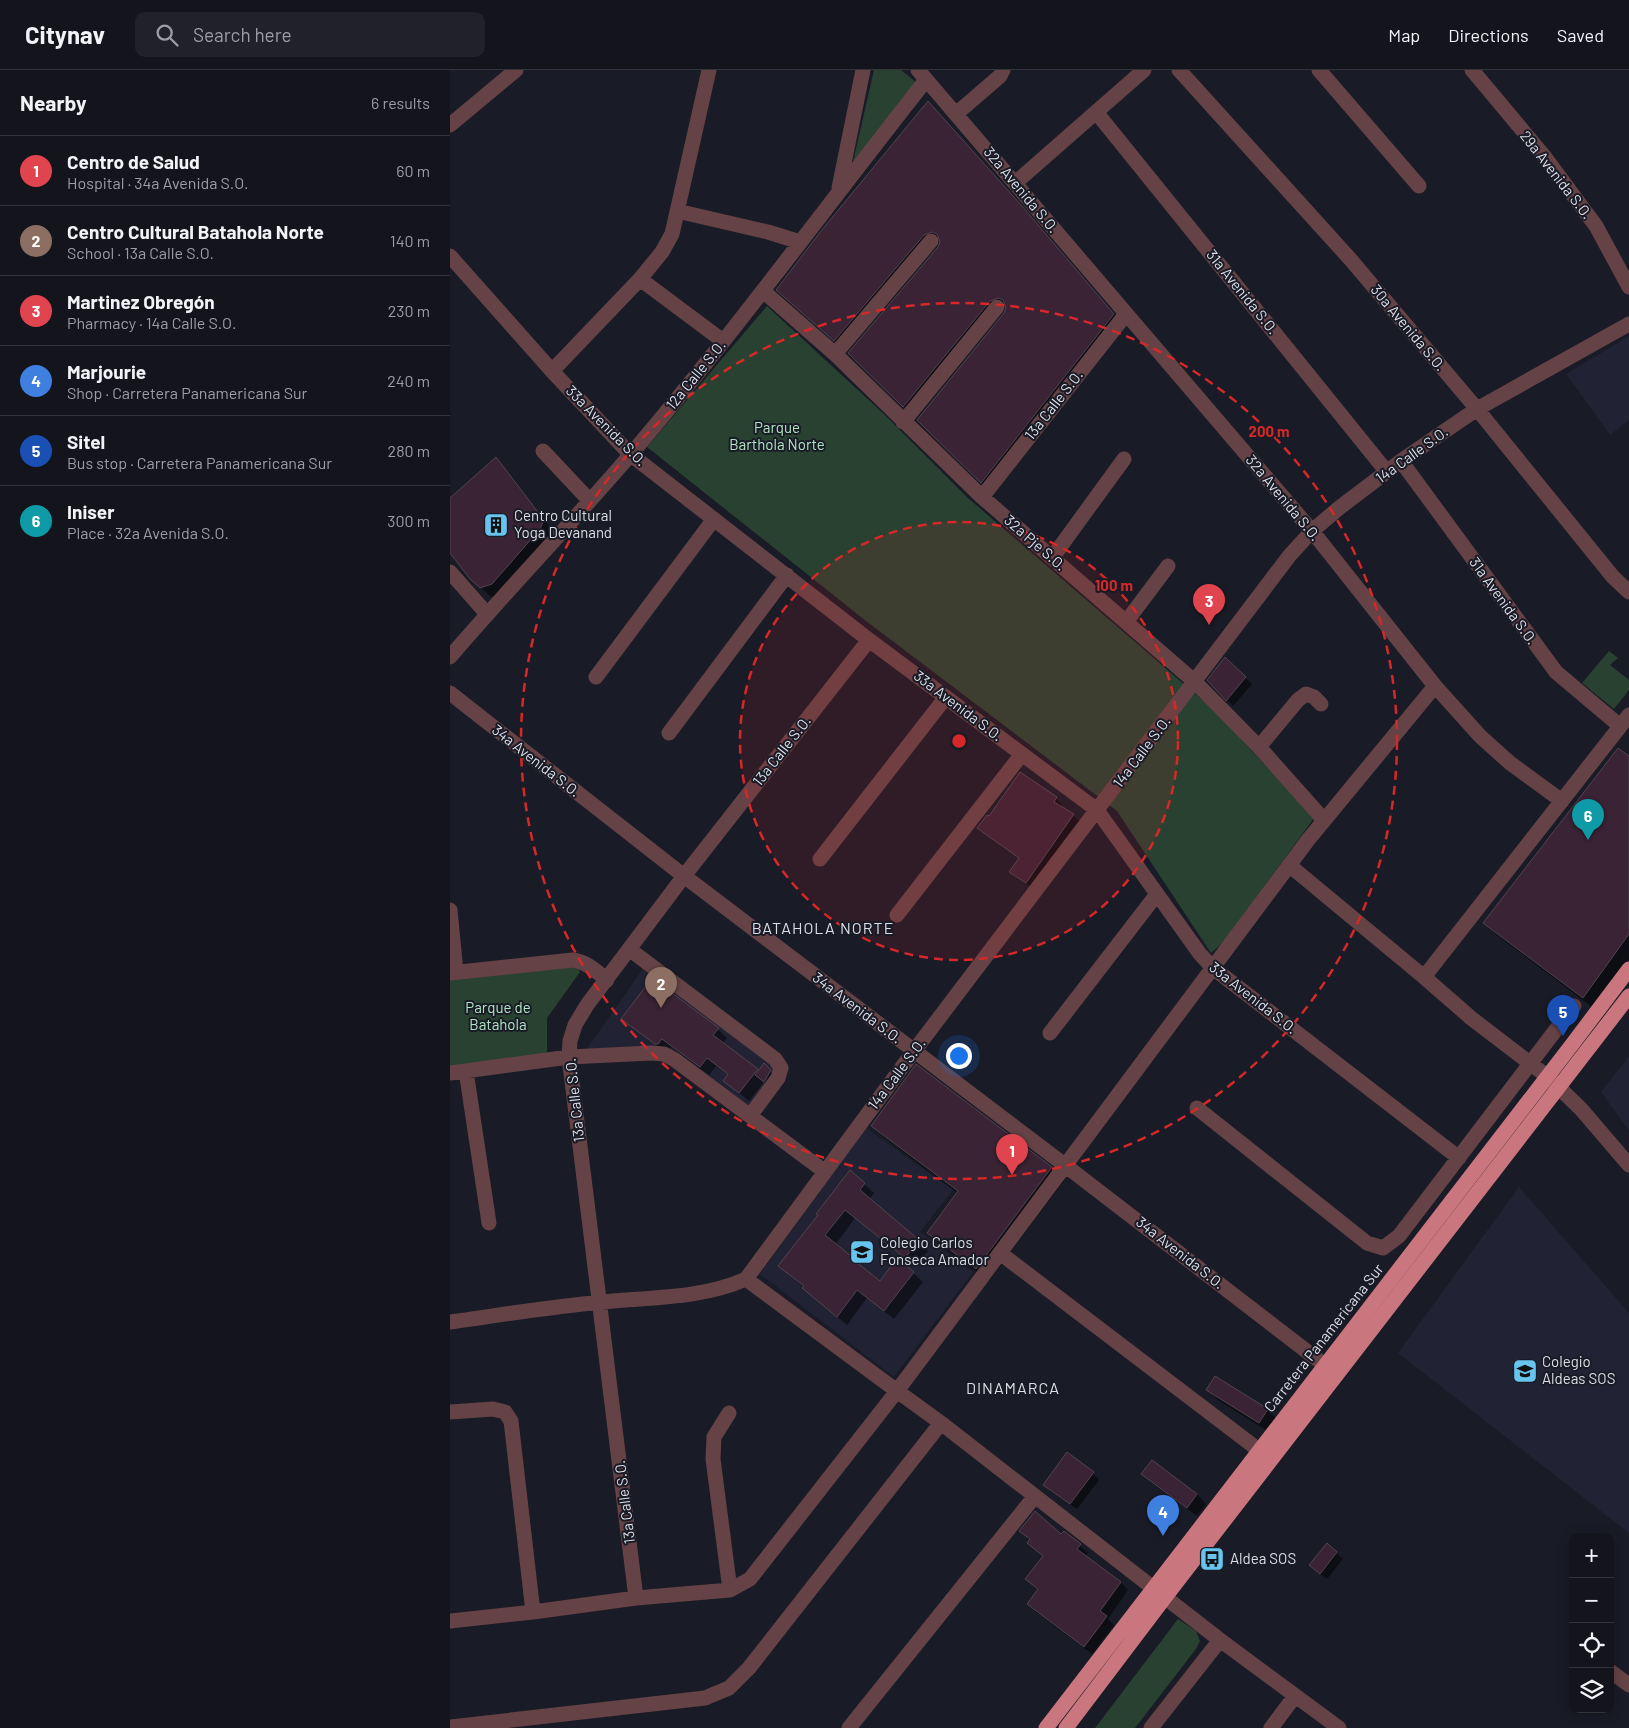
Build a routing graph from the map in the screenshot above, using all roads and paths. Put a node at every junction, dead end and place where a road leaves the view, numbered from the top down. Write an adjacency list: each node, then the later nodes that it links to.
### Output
1 (516, 70): 12 (street)
2 (709, 70): 16 (street)
3 (864, 70): 15 (street)
4 (1003, 70): 11 (street)
5 (1144, 70): 10 (street)
6 (1179, 70): 29 (street, 30a Avenida S.O.)
7 (1319, 70): 14 (street)
8 (1472, 70): 20 (street, 29a Avenida S.O.)
9 (922, 75): 11 (street, 32a Avenida S.O.); 15 (street, 12a Calle S.O.)
10 (1096, 112): 13 (street); 35 (street, 31a Avenida S.O.)
11 (956, 114): 13 (street, 32a Avenida S.O.)
12 (450, 125)
13 (1015, 182): 24 (street, 32a Avenida S.O.)
14 (1419, 186)
15 (838, 191): 18 (street, 12a Calle S.O.)
16 (677, 211): 18 (street); 21 (street)
17 (931, 241): 27 (street)
18 (800, 242): 22 (street, 12a Calle S.O.)
19 (450, 256): 28 (street, 33a Avenida S.O.)
20 (1627, 278)
21 (640, 279): 26 (street); 28 (street)
22 (763, 291): 26 (street, 12a Calle S.O.); 27 (street, 32a Pje S.O.)
23 (997, 308): 30 (street)
24 (1126, 314): 36 (street, 13a Calle S.O.); 39 (street, 32a Avenida S.O.)
25 (1629, 324): 29 (street, 14a Calle S.O.)
26 (723, 341): 32 (street, 12a Calle S.O.)
27 (835, 354): 30 (street, 32a Pje S.O.)
28 (552, 371): 32 (street, 33a Avenida S.O.)
29 (1476, 409): 34 (street, 14a Calle S.O.); 44 (street, 30a Avenida S.O.)
30 (903, 422): 36 (street, 32a Pje S.O.)
31 (543, 451): 37 (street)
32 (630, 454): 37 (street, 12a Calle S.O.); 38 (street, 33a Avenida S.O.)
33 (1124, 459): 40 (street)
34 (1401, 461): 35 (street, 14a Calle S.O.); 55 (street, 31a Avenida S.O.)
35 (1387, 472): 39 (street, 14a Calle S.O.)
36 (982, 497): 40 (street, 32a Pje S.O.)
37 (589, 500): 45 (street, 12a Calle S.O.)
38 (714, 519): 43 (street, 33a Avenida S.O.); 49 (street)
39 (1312, 531): 50 (street, 14a Calle S.O.); 51 (street, 32a Avenida S.O.)
40 (1052, 558): 46 (street, 32a Pje S.O.)
41 (1168, 566): 46 (street)
42 (450, 572): 45 (street)
43 (787, 575): 47 (street, 33a Avenida S.O.); 56 (street)
44 (1629, 592)
45 (488, 614): 48 (street, 12a Calle S.O.)
46 (1126, 622): 50 (street, 32a Pje S.O.)
47 (869, 640): 53 (street, 33a Avenida S.O.); 64 (street, 13a Calle S.O.)
48 (450, 657)
49 (596, 676)
50 (1195, 682): 57 (street, 32a Pje S.O.); 60 (street, 14a Calle S.O.)
51 (1436, 686): 59 (street, 32a Avenida S.O.); 61 (street)
52 (450, 693): 64 (street, 34a Avenida S.O.)
53 (946, 697): 58 (street, 33a Avenida S.O.); 62 (street)
54 (1321, 704): 57 (street)
55 (1624, 720): 59 (street)
56 (669, 732)
57 (1259, 747): 61 (street, 32a Pje S.O.)
58 (1022, 754): 60 (street, 33a Avenida S.O.); 67 (street)
59 (1562, 801): 72 (street)
60 (1097, 810): 65 (street, 33a Avenida S.O.); 77 (street, 14a Calle S.O.)
61 (1324, 820): 63 (street)
62 (820, 859)
63 (1289, 865): 69 (street); 72 (street)
64 (684, 876): 68 (street, 13a Calle S.O.); 77 (street, 34a Avenida S.O.)
65 (1157, 894): 69 (street, 33a Avenida S.O.); 76 (street)
66 (450, 910): 71 (street)
67 (897, 915)
68 (628, 949): 73 (street, 13a Calle S.O.); 85 (street)
69 (1213, 968): 86 (street, 33a Avenida S.O.); 88 (street)
70 (1629, 969): 82 (highway, Carretera Panamericana Sur)
71 (453, 973): 73 (street)
72 (1424, 977): 79 (street)
73 (607, 980): 78 (street, 13a Calle S.O.)
74 (1629, 996): 83 (highway, Carretera Panamericana Sur)
75 (1574, 1006): 79 (street)
76 (1050, 1033)
77 (914, 1051): 88 (street, 34a Avenida S.O.); 89 (street, 14a Calle S.O.)
78 (570, 1057): 80 (street); 85 (street); 93 (street, 13a Calle S.O.)
79 (1531, 1063): 82 (street); 86 (street)
80 (466, 1071): 81 (street); 90 (street)
81 (450, 1073)
82 (1548, 1077): 83 (street); 95 (highway, Carretera Panamericana Sur)
83 (1559, 1087): 87 (street); 96 (highway, Carretera Panamericana Sur)
84 (1197, 1108): 86 (street)
85 (750, 1116): 89 (street)
86 (1459, 1158)
87 (1629, 1165)
88 (1066, 1166): 91 (street); 95 (street, 34a Avenida S.O.)
89 (824, 1171): 92 (street, 14a Calle S.O.)
90 (489, 1223)
91 (1000, 1252): 97 (street); 101 (street)
92 (746, 1279): 93 (street); 97 (street)
93 (599, 1302): 94 (street); 105 (street, 13a Calle S.O.)
94 (450, 1322)
95 (1325, 1366): 96 (street, 34a Avenida S.O.); 101 (highway, Carretera Panamericana Sur)
96 (1338, 1375): 104 (highway, Carretera Panamericana Sur)
97 (897, 1391): 100 (street); 103 (street)
98 (450, 1412): 106 (street)
99 (729, 1413): 103 (street)
100 (941, 1422): 102 (street); 112 (street)
101 (1260, 1451): 104 (highway, Carretera Panamericana Sur)
102 (1035, 1496): 104 (street); 113 (street)
103 (730, 1590): 105 (street)
104 (1160, 1592): 108 (street); 114 (highway, Carretera Panamericana Sur); 115 (highway, Carretera Panamericana Sur)
105 (636, 1598): 106 (street)
106 (533, 1612): 107 (street)
107 (450, 1621)
108 (1220, 1640): 111 (street); 116 (street)
109 (1614, 1674): 110 (street)
110 (1629, 1685)
111 (1295, 1696): 117 (street); 118 (street)
112 (450, 1727)
113 (849, 1728)
114 (1046, 1728)
115 (1066, 1728)
116 (1151, 1728)
117 (1272, 1728)
118 (1339, 1728)

